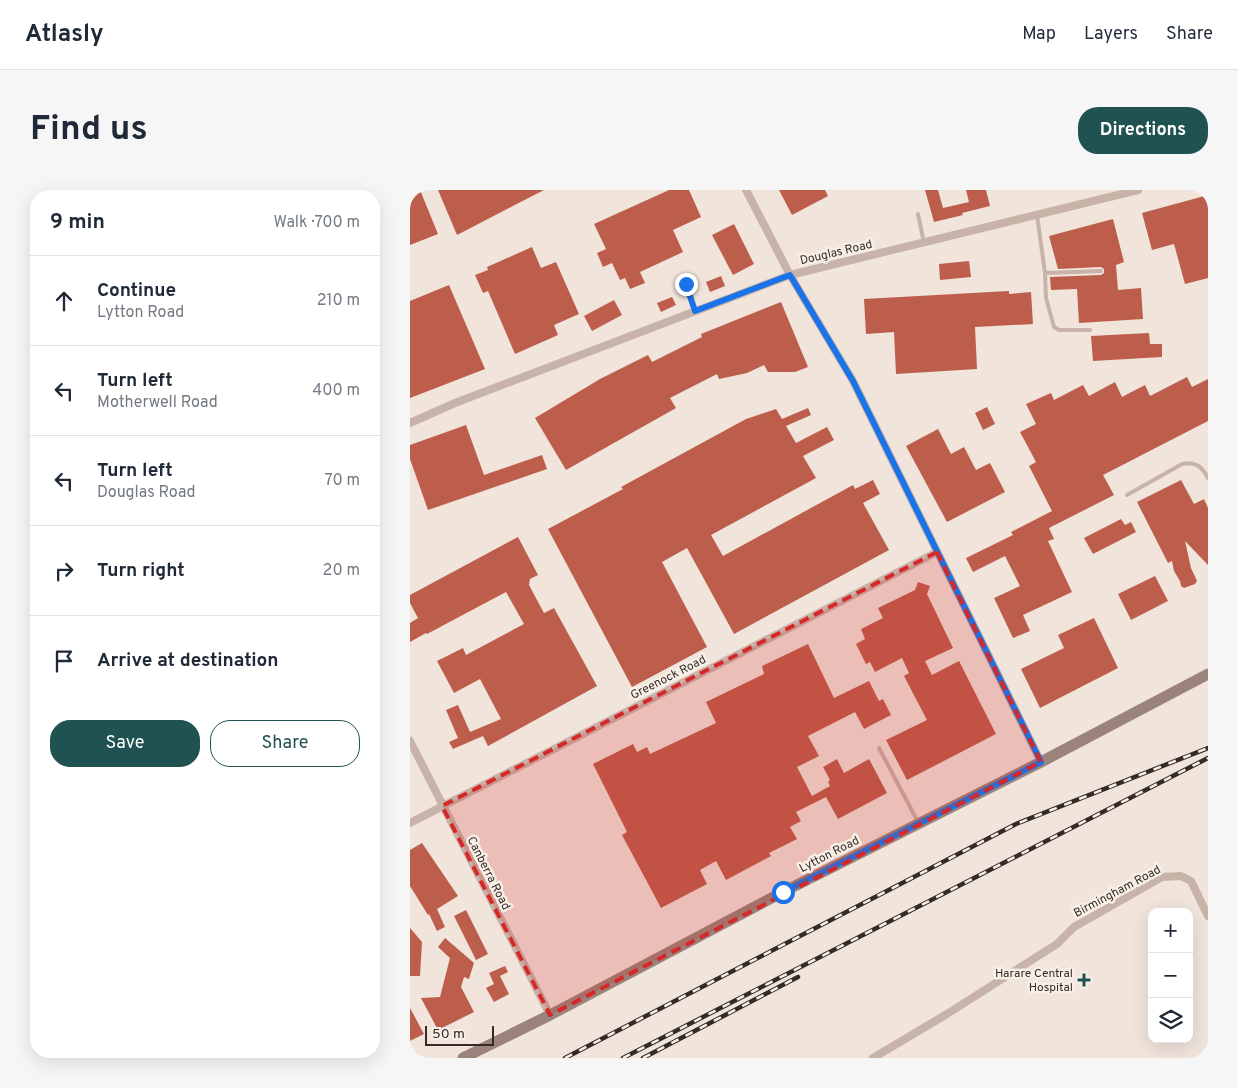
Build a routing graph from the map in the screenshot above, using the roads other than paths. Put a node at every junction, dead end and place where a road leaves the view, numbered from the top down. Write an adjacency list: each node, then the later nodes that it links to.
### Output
1 (746, 190): 8 (street)
2 (1138, 190): 4 (street, Douglas Road)
3 (918, 214): 5 (lane)
4 (1037, 216): 5 (street, Douglas Road); 7 (lane)
5 (924, 243): 8 (street, Douglas Road)
6 (1101, 271): 7 (lane)
7 (1045, 273): 11 (lane)
8 (790, 275): 10 (street, Douglas Road); 15 (street)
9 (686, 284): 10 (lane)
10 (695, 311): 12 (street, Douglas Road)
11 (1090, 330)
12 (410, 423)
13 (1208, 478): 14 (lane)
14 (1127, 495)
15 (938, 552): 19 (street); 20 (street, Greenock Road)
16 (1208, 674): 19 (main road, Lytton Road)
17 (410, 741): 20 (street, Canberra Road)
18 (879, 748): 22 (lane)
19 (1041, 762): 22 (main road, Lytton Road)
20 (442, 806): 21 (street, Greenock Road); 24 (street, Canberra Road)
21 (410, 823)
22 (919, 824): 24 (main road, Lytton Road)
23 (1208, 916): 26 (street, Birmingham Road)
24 (550, 1015): 25 (main road, Lytton Road)
25 (463, 1058)
26 (873, 1058)

